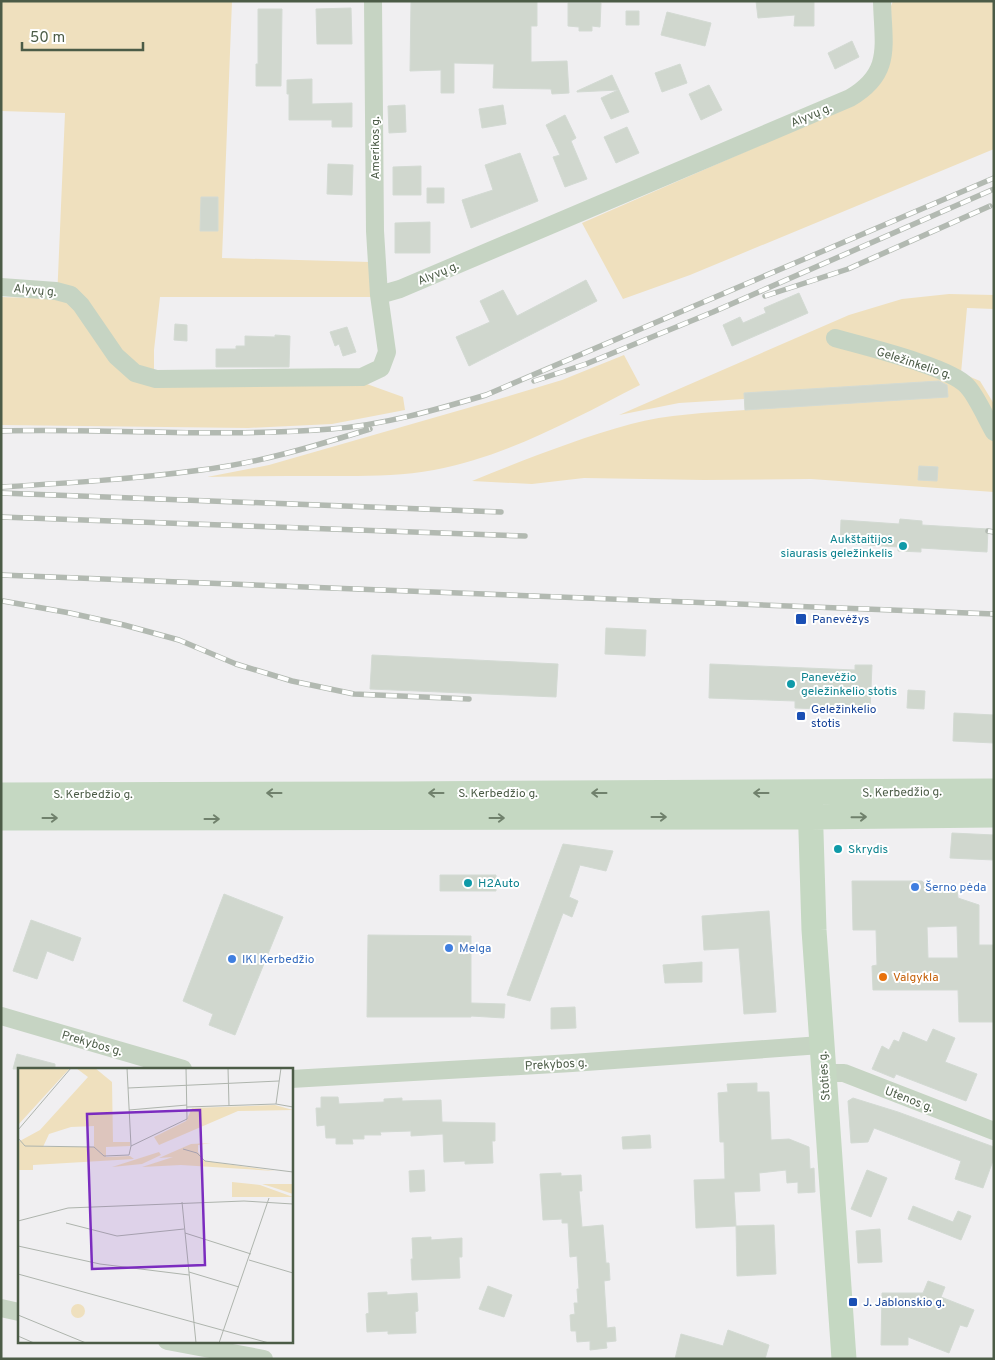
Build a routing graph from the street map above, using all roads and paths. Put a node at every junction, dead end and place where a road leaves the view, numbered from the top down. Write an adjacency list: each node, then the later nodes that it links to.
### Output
1 (373, 1): 4 (street, Amerikos g.)
2 (882, 1): 4 (street, Alyvų g.)
3 (1, 287): 4 (street, Alyvų g.)
4 (379, 295)
5 (835, 338): 6 (street, Geležinkelio g.)
6 (994, 432)
7 (994, 791): 9 (main road, S. Kerbedžio g.)
8 (373, 793): 9 (main road, S. Kerbedžio g., one-way to 8); 10 (main road, S. Kerbedžio g., one-way to 10); 15 (main road)
9 (810, 793): 13 (main road, Stoties g.)
10 (127, 794): 11 (main road, S. Kerbedžio g.); 16 (main road)
11 (1, 795)
12 (994, 815): 13 (main road, S. Kerbedžio g., one-way to 12)
13 (810, 817): 15 (main road, S. Kerbedžio g., one-way to 13); 18 (main road, Stoties g.)
14 (1, 818): 16 (main road, S. Kerbedžio g., one-way to 16)
15 (374, 818): 16 (main road, S. Kerbedžio g., one-way to 15)
16 (128, 819)
17 (1, 1016): 19 (street, Prekybos g.)
18 (821, 1045): 20 (main road, Stoties g.); 21 (street, Prekybos g.)
19 (180, 1068)
20 (824, 1073): 22 (street, Utenos g.); 27 (main road, Stoties g.)
21 (292, 1078)
22 (994, 1131)
23 (1, 1308): 24 (street)
24 (18, 1312)
25 (172, 1342): 26 (street)
26 (264, 1359)
27 (844, 1359)

